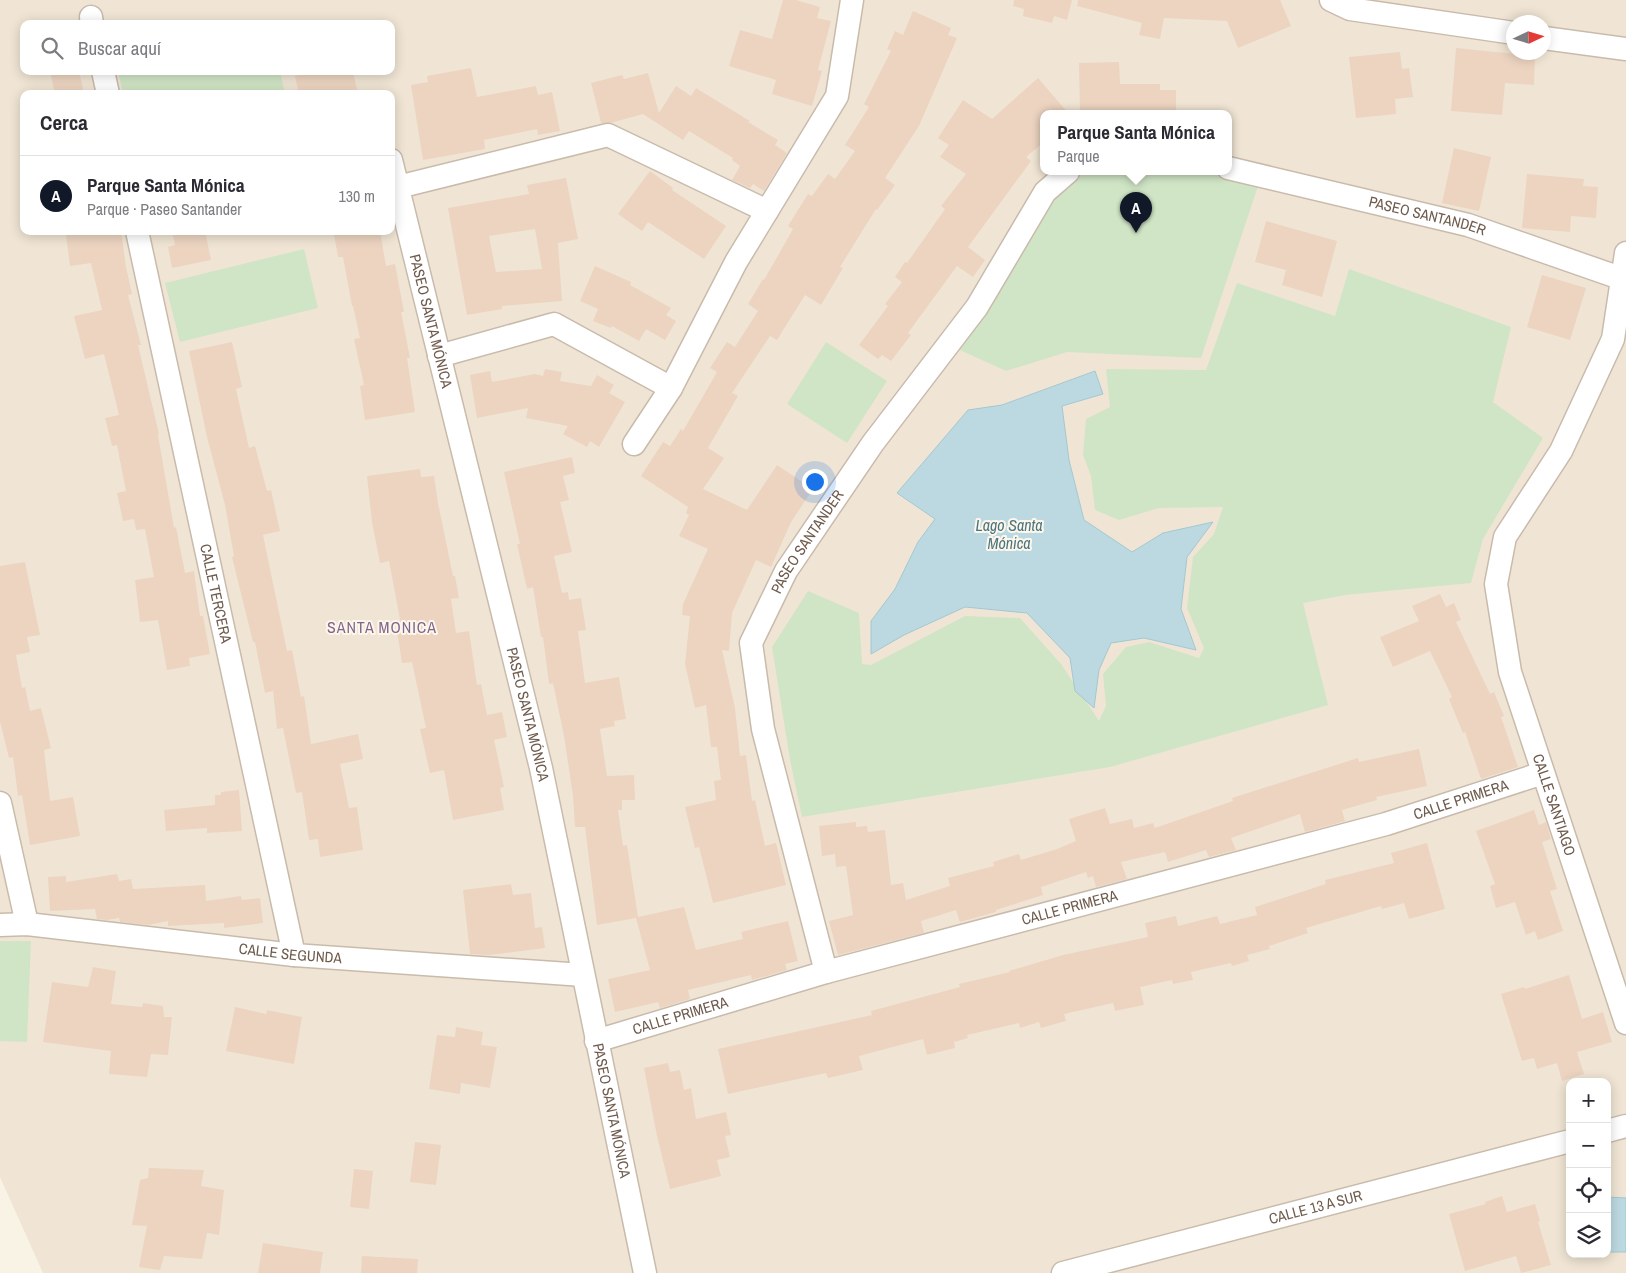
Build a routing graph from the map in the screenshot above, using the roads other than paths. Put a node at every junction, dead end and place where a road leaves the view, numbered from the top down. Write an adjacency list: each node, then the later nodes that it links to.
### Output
1 (852, 0): 12 (street)
2 (1331, 0): 3 (street)
3 (1506, 32)
4 (1551, 39): 5 (street)
5 (1626, 49)
6 (104, 75): 7 (street)
7 (107, 90)
8 (1232, 169): 15 (street, PASEO SANTANDER)
9 (395, 175): 11 (street, PASEO SANTA MÓNICA)
10 (1065, 175): 24 (street, PASEO SANTANDER)
11 (398, 187): 12 (street); 16 (street, PASEO SANTA MÓNICA)
12 (767, 211): 17 (street)
13 (138, 235): 23 (street, CALLE TERCERA)
14 (1626, 253): 15 (street, CALLE SANTIAGO)
15 (1624, 280): 19 (street, CALLE SANTIAGO)
16 (438, 356): 17 (street); 25 (street, PASEO SANTA MÓNICA)
17 (671, 388): 18 (street)
18 (634, 444)
19 (1543, 773): 24 (street, CALLE PRIMERA); 26 (street, CALLE SANTIAGO)
20 (0, 803): 21 (street)
21 (28, 924): 22 (street, CALLE SEGUNDA); 23 (street, CALLE SEGUNDA)
22 (0, 925)
23 (294, 955): 25 (street, CALLE SEGUNDA)
24 (826, 972): 27 (street, CALLE PRIMERA)
25 (583, 976): 27 (street, PASEO SANTA MÓNICA)
26 (1626, 1023)
27 (596, 1041): 31 (street, PASEO SANTA MÓNICA)
28 (1626, 1126): 29 (street)
29 (1611, 1130)
30 (1566, 1142): 32 (street, CALLE 13 A SUR)
31 (645, 1273)
32 (1063, 1273)

